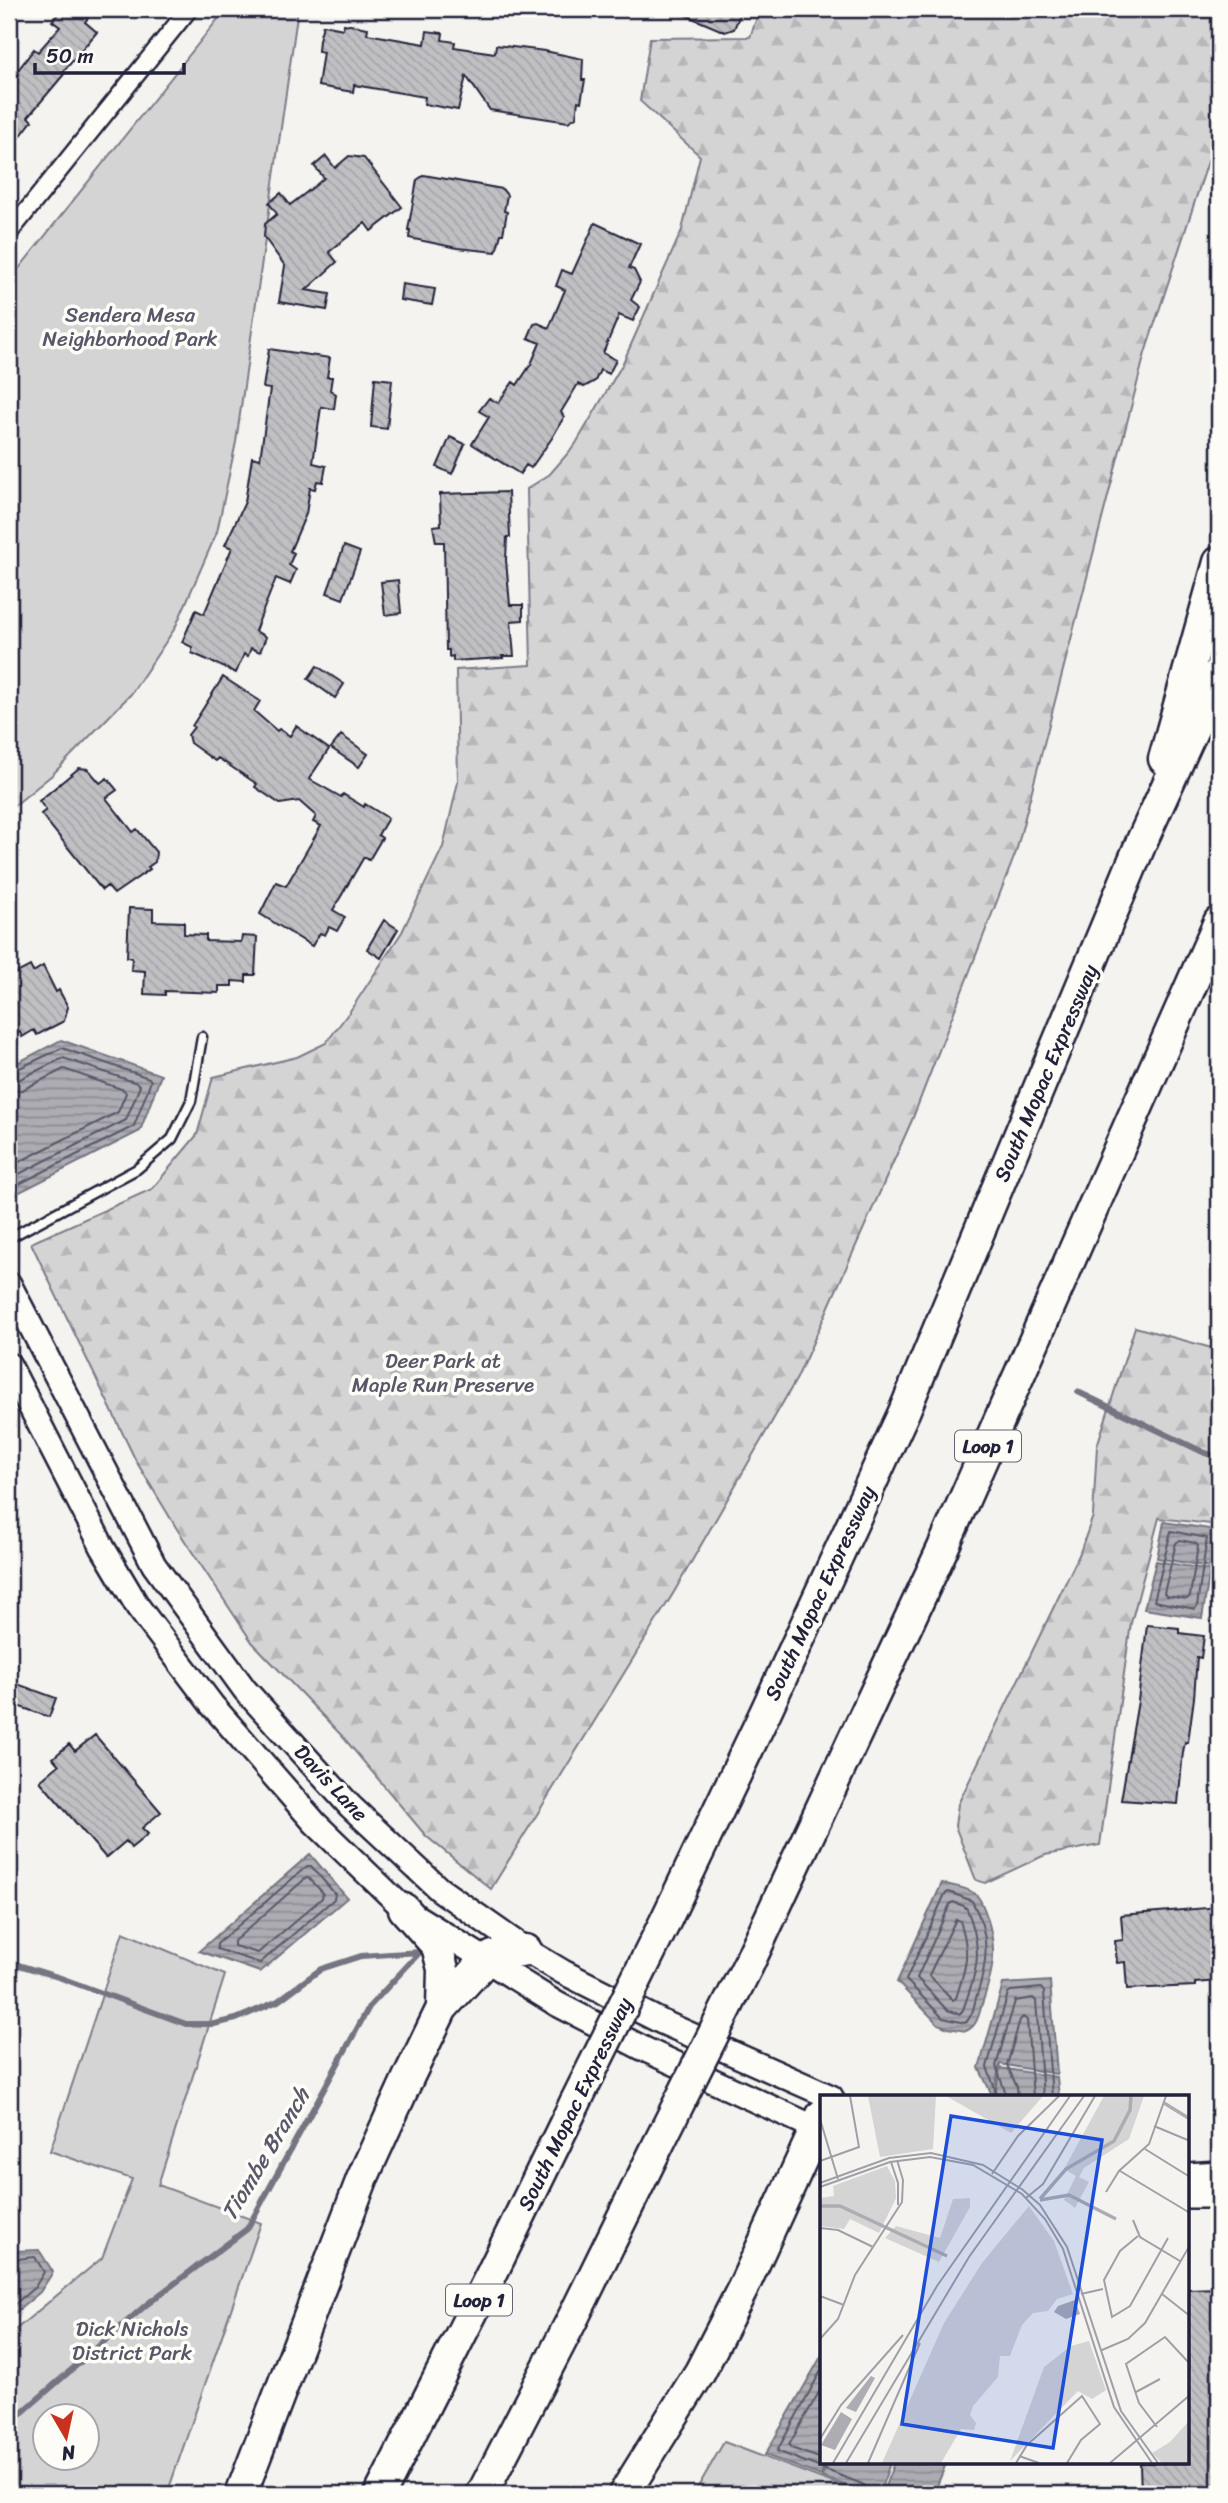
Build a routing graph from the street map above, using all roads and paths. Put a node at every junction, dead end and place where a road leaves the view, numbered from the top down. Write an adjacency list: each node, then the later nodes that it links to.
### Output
1 (189, 9): 2 (street)
2 (9, 233)
3 (1219, 562): 5 (highway)
4 (1219, 673): 5 (highway, South Mopac Expressway / Loop 1)
5 (1141, 844): 28 (highway, South Mopac Expressway / Loop 1, bridge)
6 (1219, 922): 29 (highway, Loop 1, bridge)
7 (202, 1037): 8 (lane)
8 (9, 1238)
9 (9, 1284): 11 (main road, Davis Lane)
10 (9, 1365): 12 (main road, Davis Lane)
11 (169, 1587): 12 (main road); 14 (main road, Davis Lane)
12 (138, 1608): 13 (main road, Davis Lane)
13 (404, 1909): 15 (main road, Davis Lane); 16 (highway)
14 (526, 1950): 15 (highway); 17 (main road, Davis Lane)
15 (485, 1961): 16 (highway); 18 (main road, Davis Lane)
16 (442, 2008): 27 (highway)
17 (826, 2095)
18 (820, 2125): 24 (highway)
19 (1190, 2162): 20 (main road)
20 (1219, 2162)
21 (820, 2167): 24 (highway)
22 (1219, 2173): 23 (main road)
23 (1190, 2175)
24 (785, 2196): 30 (highway)
25 (1190, 2196): 26 (main road)
26 (1219, 2196)
27 (241, 2494)
28 (380, 2494)
29 (482, 2494)
30 (624, 2494)

